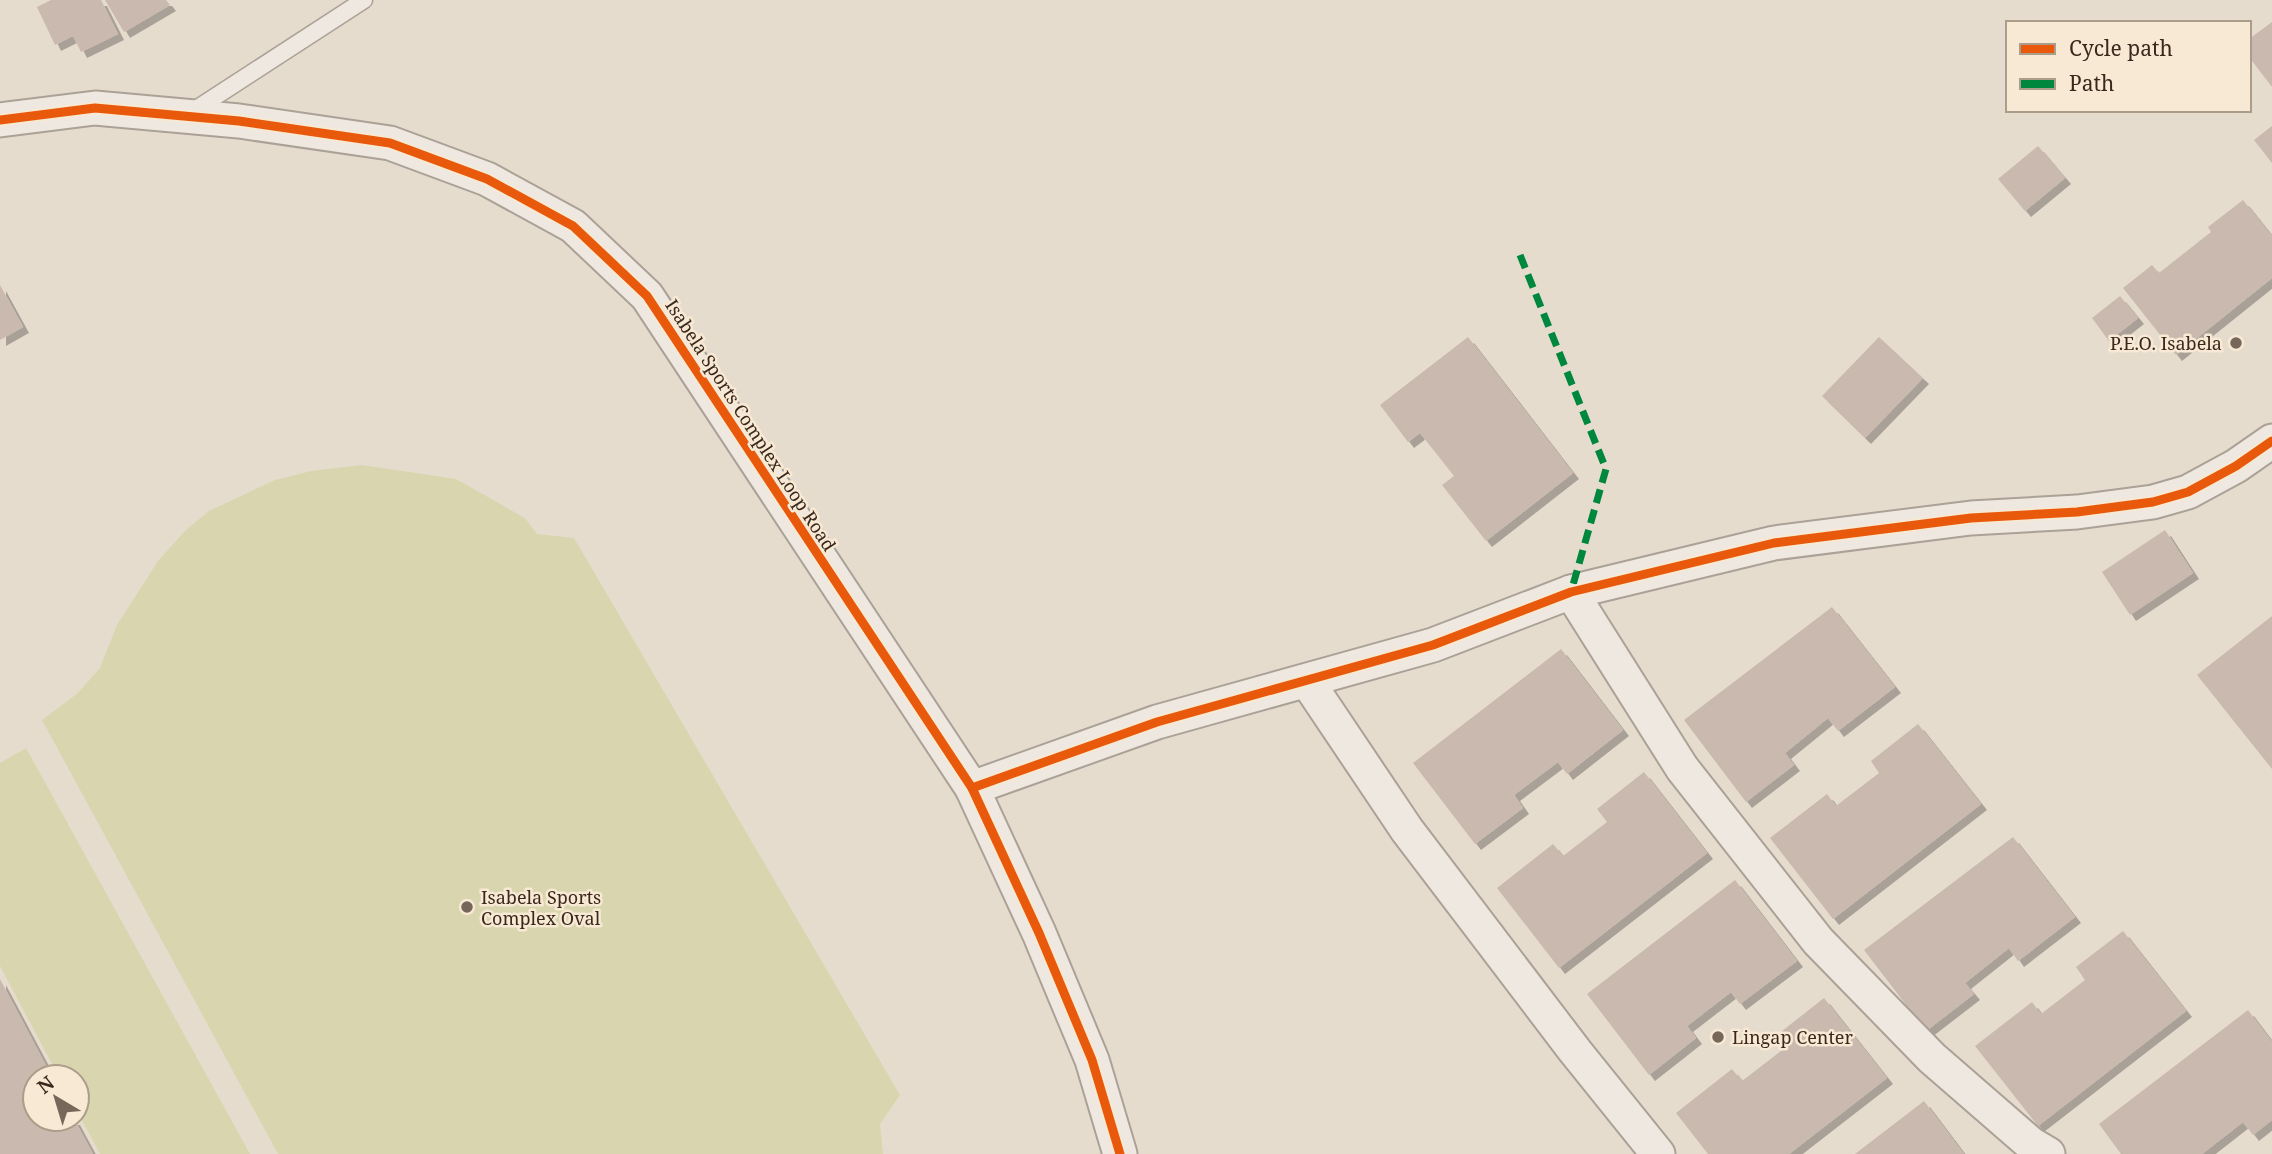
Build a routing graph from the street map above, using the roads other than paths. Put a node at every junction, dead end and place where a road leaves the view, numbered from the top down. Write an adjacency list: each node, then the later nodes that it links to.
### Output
1 (364, 0): 2 (lane)
2 (185, 116): 3 (street, Isabela Sports Complex Loop Road); 7 (street, Isabela Sports Complex Loop Road)
3 (0, 120)
4 (2272, 441): 5 (street)
5 (1571, 592): 6 (street); 10 (street)
6 (1307, 681): 7 (street); 9 (street)
7 (972, 788): 8 (street, Isabela Sports Complex Loop Road)
8 (1120, 1154)
9 (1658, 1154)
10 (2048, 1154)

